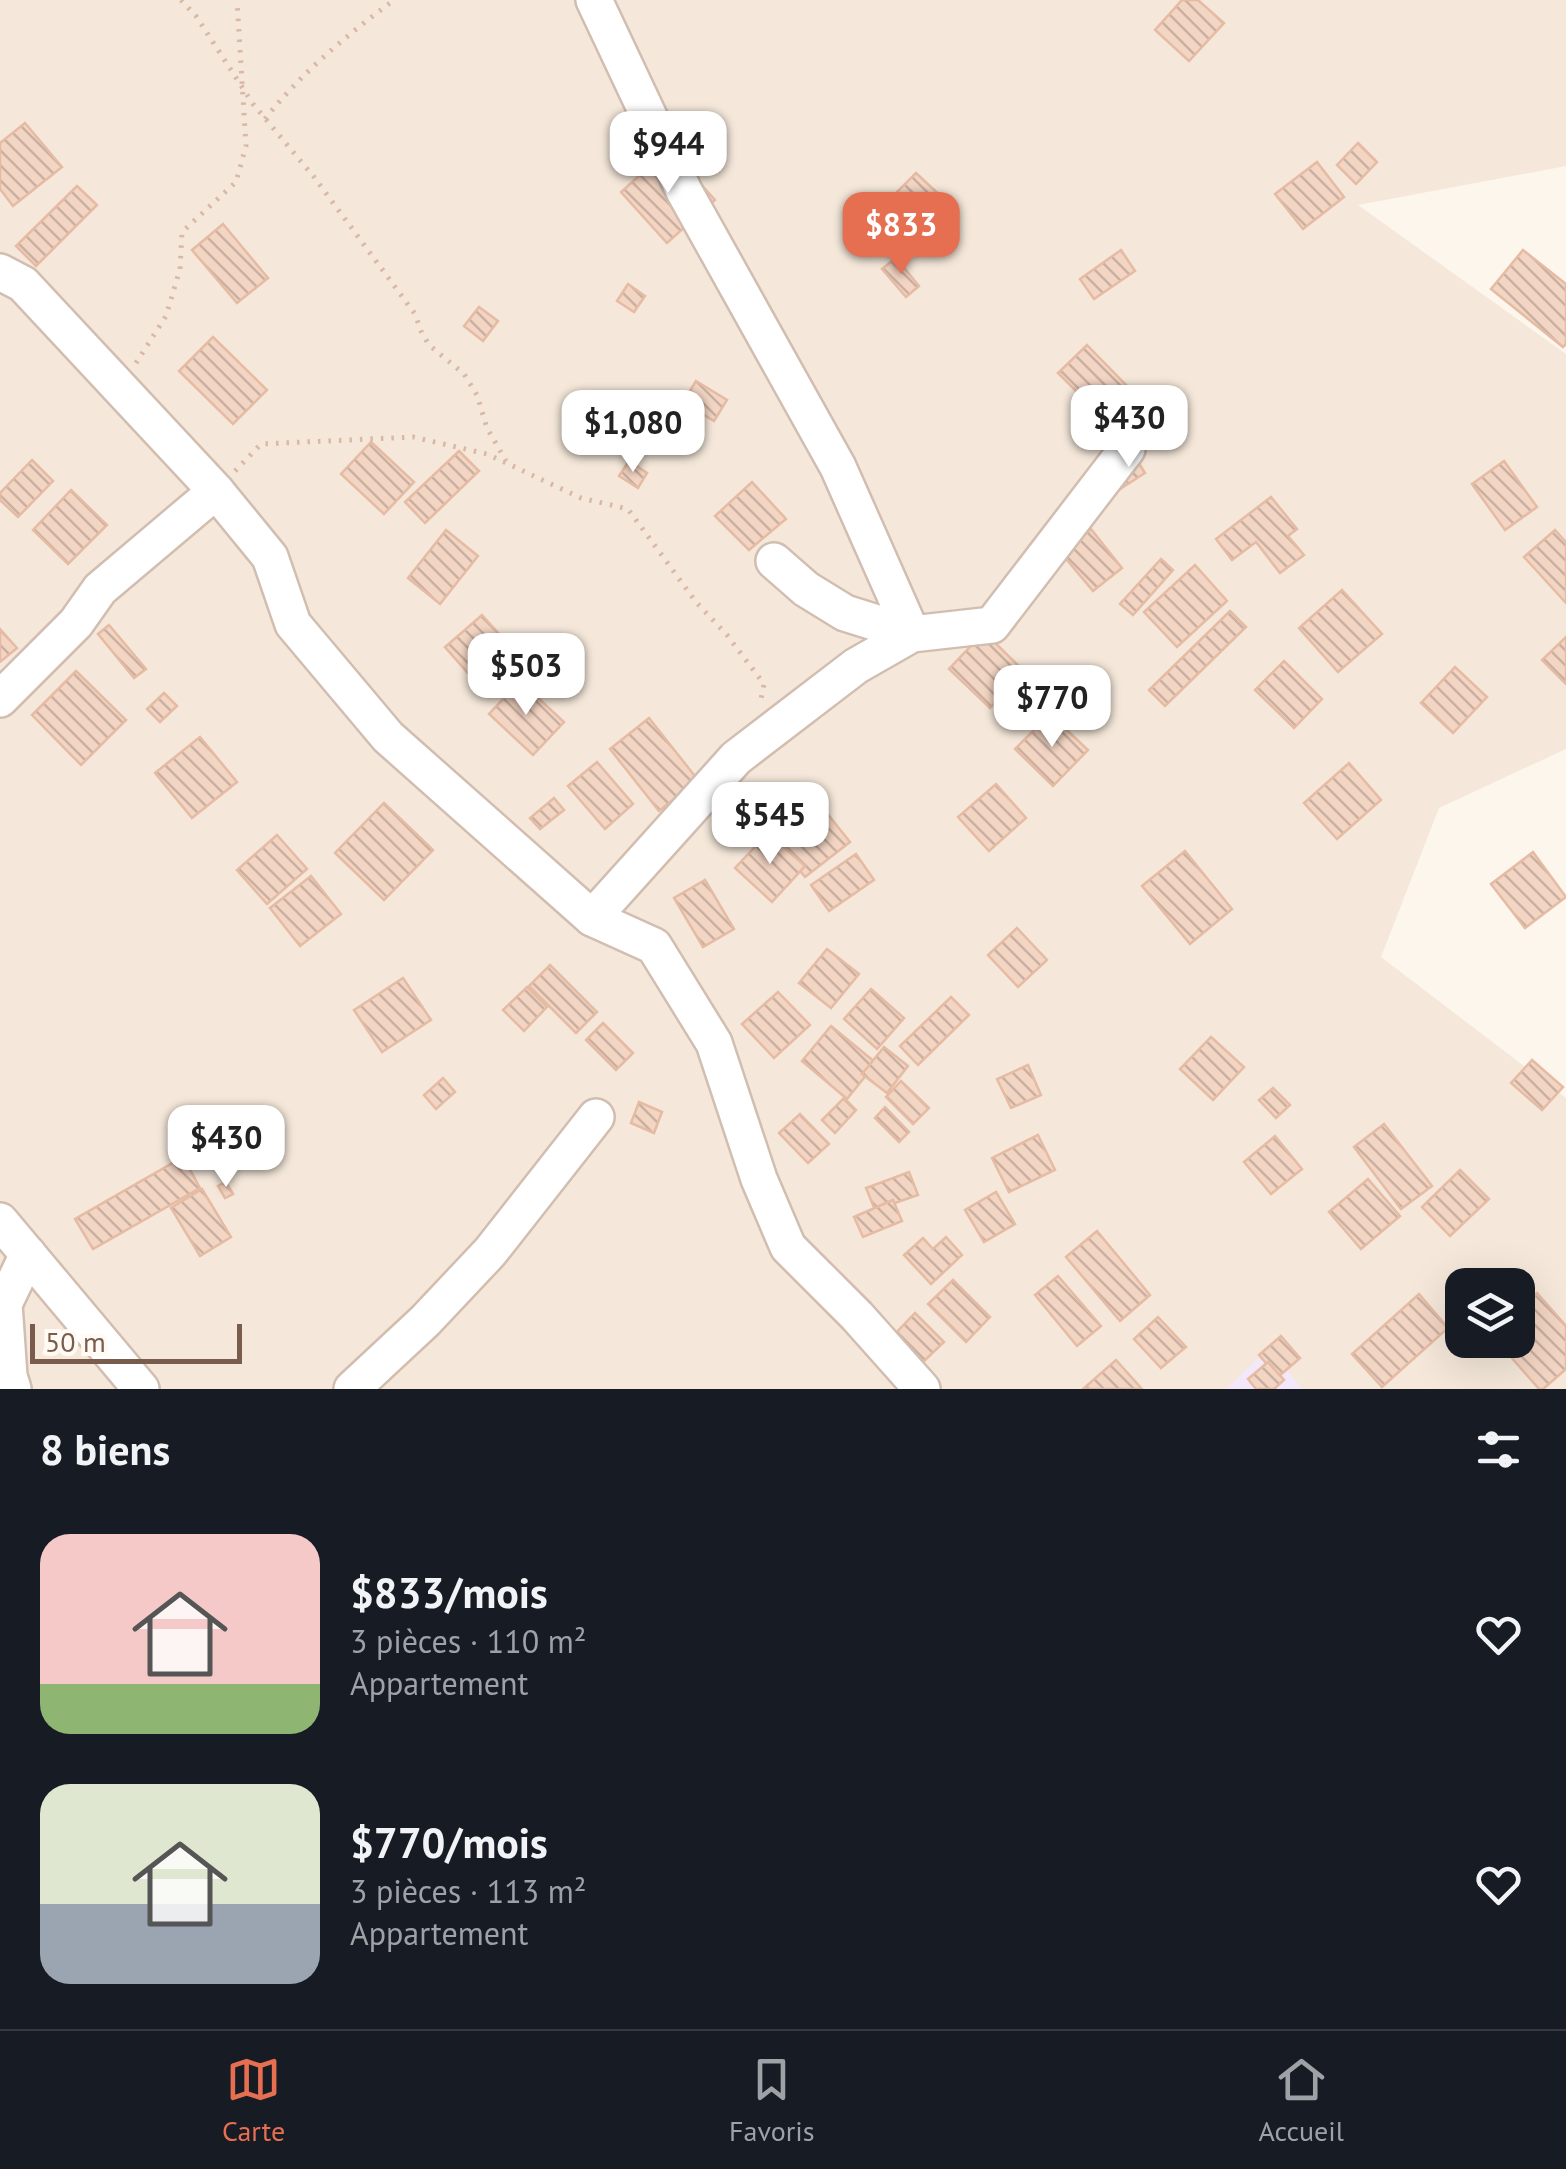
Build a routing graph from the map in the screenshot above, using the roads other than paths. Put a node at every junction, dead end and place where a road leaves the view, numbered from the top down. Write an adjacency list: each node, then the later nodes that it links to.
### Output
1 (594, 0): 6 (street)
2 (0, 272): 4 (street)
3 (1127, 449): 6 (street)
4 (216, 491): 7 (street); 8 (street)
5 (774, 562): 6 (street)
6 (912, 634): 8 (street)
7 (0, 698)
8 (592, 918): 16 (street)
9 (596, 1117): 15 (street)
10 (0, 1221): 11 (street)
11 (28, 1254): 12 (street); 14 (street)
12 (3, 1328): 13 (street)
13 (13, 1389)
14 (141, 1389)
15 (352, 1389)
16 (922, 1389)

